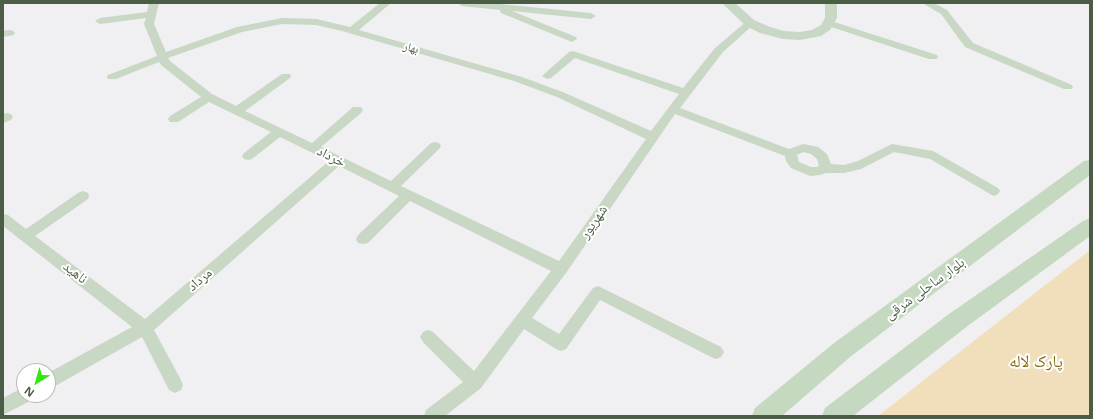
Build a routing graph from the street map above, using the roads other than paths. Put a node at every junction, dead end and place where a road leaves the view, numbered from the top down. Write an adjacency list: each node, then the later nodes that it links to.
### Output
1 (386, 3): 12 (street)
2 (462, 3): 6 (street)
3 (728, 3): 10 (street)
4 (831, 3): 11 (street)
5 (927, 3): 19 (street)
6 (502, 5): 8 (street); 13 (street)
7 (153, 8): 9 (street); 14 (street, خرداد)
8 (591, 16)
9 (100, 21)
10 (750, 23): 11 (street); 20 (street, شهریور)
11 (828, 23): 15 (street)
12 (352, 31): 14 (street, بهار); 27 (street, بهار)
13 (572, 39)
14 (162, 57): 18 (street, بهار); 21 (street, خرداد)
15 (933, 57)
16 (286, 76): 24 (street)
17 (547, 76): 20 (street)
18 (112, 77)
19 (1068, 87)
20 (686, 93): 22 (street, شهریور)
21 (208, 97): 24 (street, خرداد); 25 (street)
22 (673, 109): 27 (street, شهریور); 30 (street)
23 (357, 110): 29 (street)
24 (237, 111): 26 (street, خرداد)
25 (174, 119)
26 (279, 132): 29 (street, خرداد); 31 (street)
27 (653, 137): 44 (street, شهریور)
28 (435, 146): 36 (street)
29 (313, 148): 32 (street, خرداد)
30 (791, 154): 34 (street); 34 (street)
31 (248, 156)
32 (338, 160): 36 (street, خرداد); 46 (street, مرداد)
33 (1090, 166): 35 (main road, بلوار ساحلی شرقی)
34 (823, 168): 37 (street)
35 (1080, 177): 55 (main road, بلوار ساحلی شرقی)
36 (392, 187): 38 (street, خرداد)
37 (994, 191)
38 (408, 195): 43 (street); 44 (street, خرداد)
39 (83, 196): 42 (street)
40 (3, 219): 42 (street, ناهید)
41 (1090, 226): 56 (main road)
42 (26, 236): 46 (street, ناهید)
43 (363, 239)
44 (561, 269): 45 (street, شهریور)
45 (522, 320): 48 (street); 50 (street, شهریور)
46 (145, 328): 49 (street, مرداد); 51 (street)
47 (428, 337): 50 (street)
48 (716, 352)
49 (56, 378)
50 (475, 383): 54 (street, شهریور)
51 (175, 384)
52 (16, 400): 53 (street)
53 (3, 407)
54 (432, 416)
55 (764, 416)
56 (834, 416)

